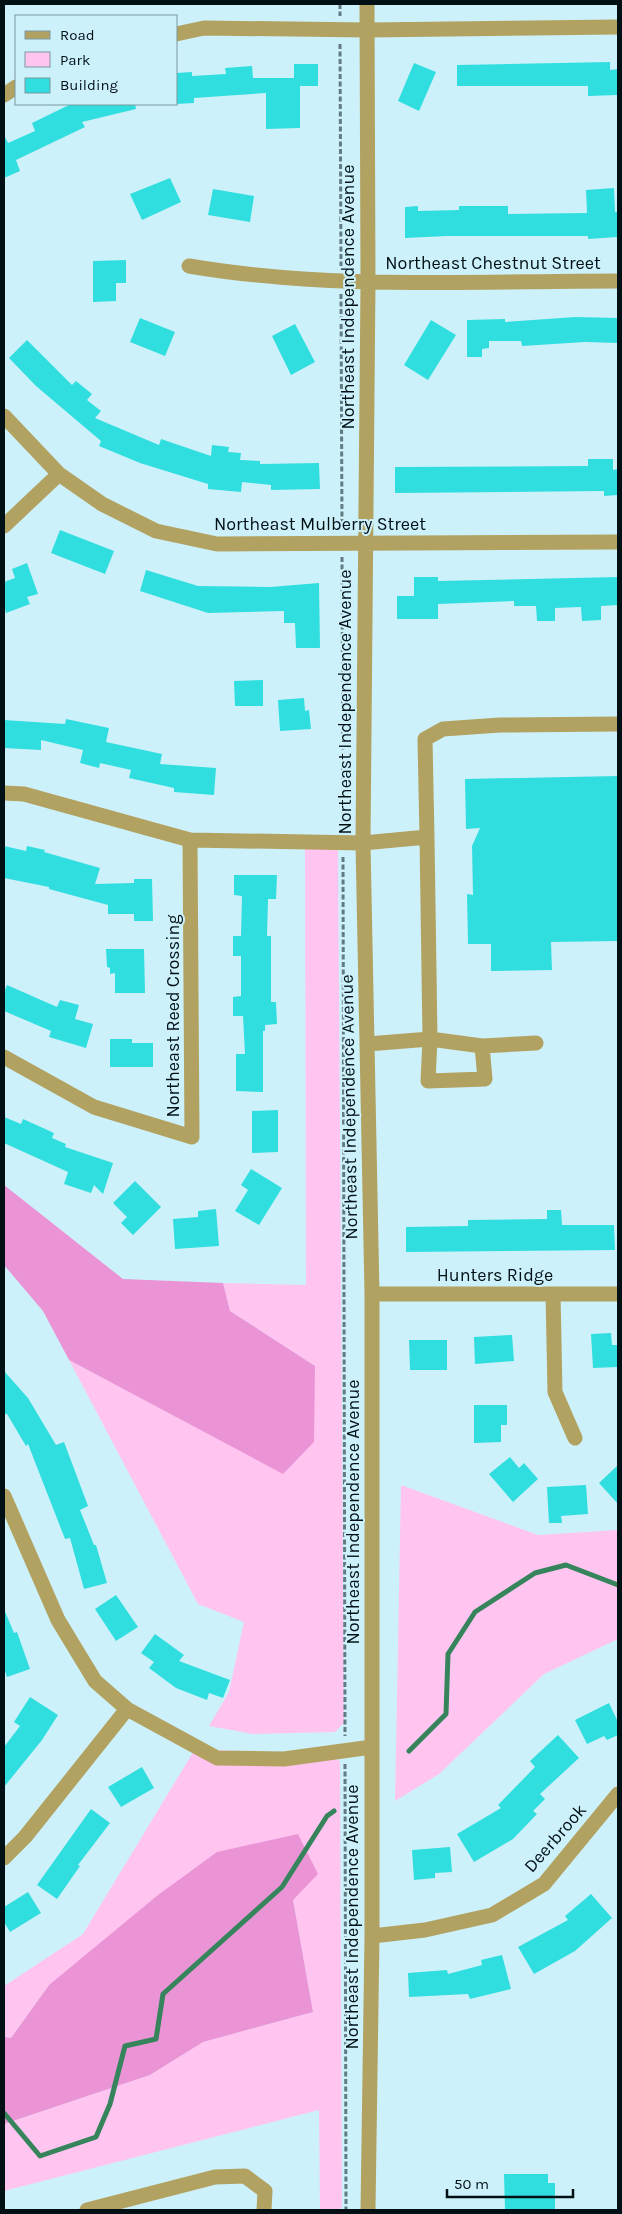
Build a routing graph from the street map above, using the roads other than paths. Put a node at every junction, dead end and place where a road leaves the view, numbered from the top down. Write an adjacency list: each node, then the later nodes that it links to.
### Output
1 (367, 4): 3 (street, Northeast Independence Avenue)
2 (618, 27): 3 (street)
3 (368, 30): 4 (street); 9 (street, Northeast Independence Avenue)
4 (178, 34)
5 (15, 88): 6 (street)
6 (4, 95)
7 (189, 266): 9 (street, Northeast Chestnut Street)
8 (618, 281): 9 (street, Northeast Chestnut Street)
9 (368, 282): 14 (street, Northeast Independence Avenue)
10 (4, 416): 11 (street, Northeast Mulberry Street)
11 (59, 474): 12 (street); 14 (street, Northeast Mulberry Street)
12 (4, 526)
13 (618, 542): 14 (street, Northeast Mulberry Street)
14 (365, 544): 19 (street, Northeast Independence Avenue)
15 (618, 724): 17 (street)
16 (4, 793): 18 (street)
17 (427, 837): 19 (street); 20 (street)
18 (190, 840): 19 (street); 24 (street, Northeast Reed Crossing)
19 (363, 843): 22 (street, Northeast Independence Avenue)
20 (430, 1039): 22 (street); 23 (street); 23 (street)
21 (536, 1043): 23 (street)
22 (367, 1044): 25 (street, Northeast Independence Avenue)
23 (482, 1046)
24 (4, 1057)
25 (372, 1294): 26 (street, Hunters Ridge); 31 (street, Northeast Independence Avenue)
26 (553, 1294): 27 (street, Hunters Ridge); 28 (street)
27 (618, 1294)
28 (575, 1438)
29 (4, 1496): 30 (street)
30 (127, 1709): 31 (street); 33 (street)
31 (372, 1747): 34 (street, Northeast Independence Avenue)
32 (618, 1794): 34 (street, Deerbrook)
33 (4, 1858)
34 (372, 1936): 37 (street, Northeast Independence Avenue)
35 (87, 2210): 36 (street)
36 (264, 2210)
37 (368, 2210)

